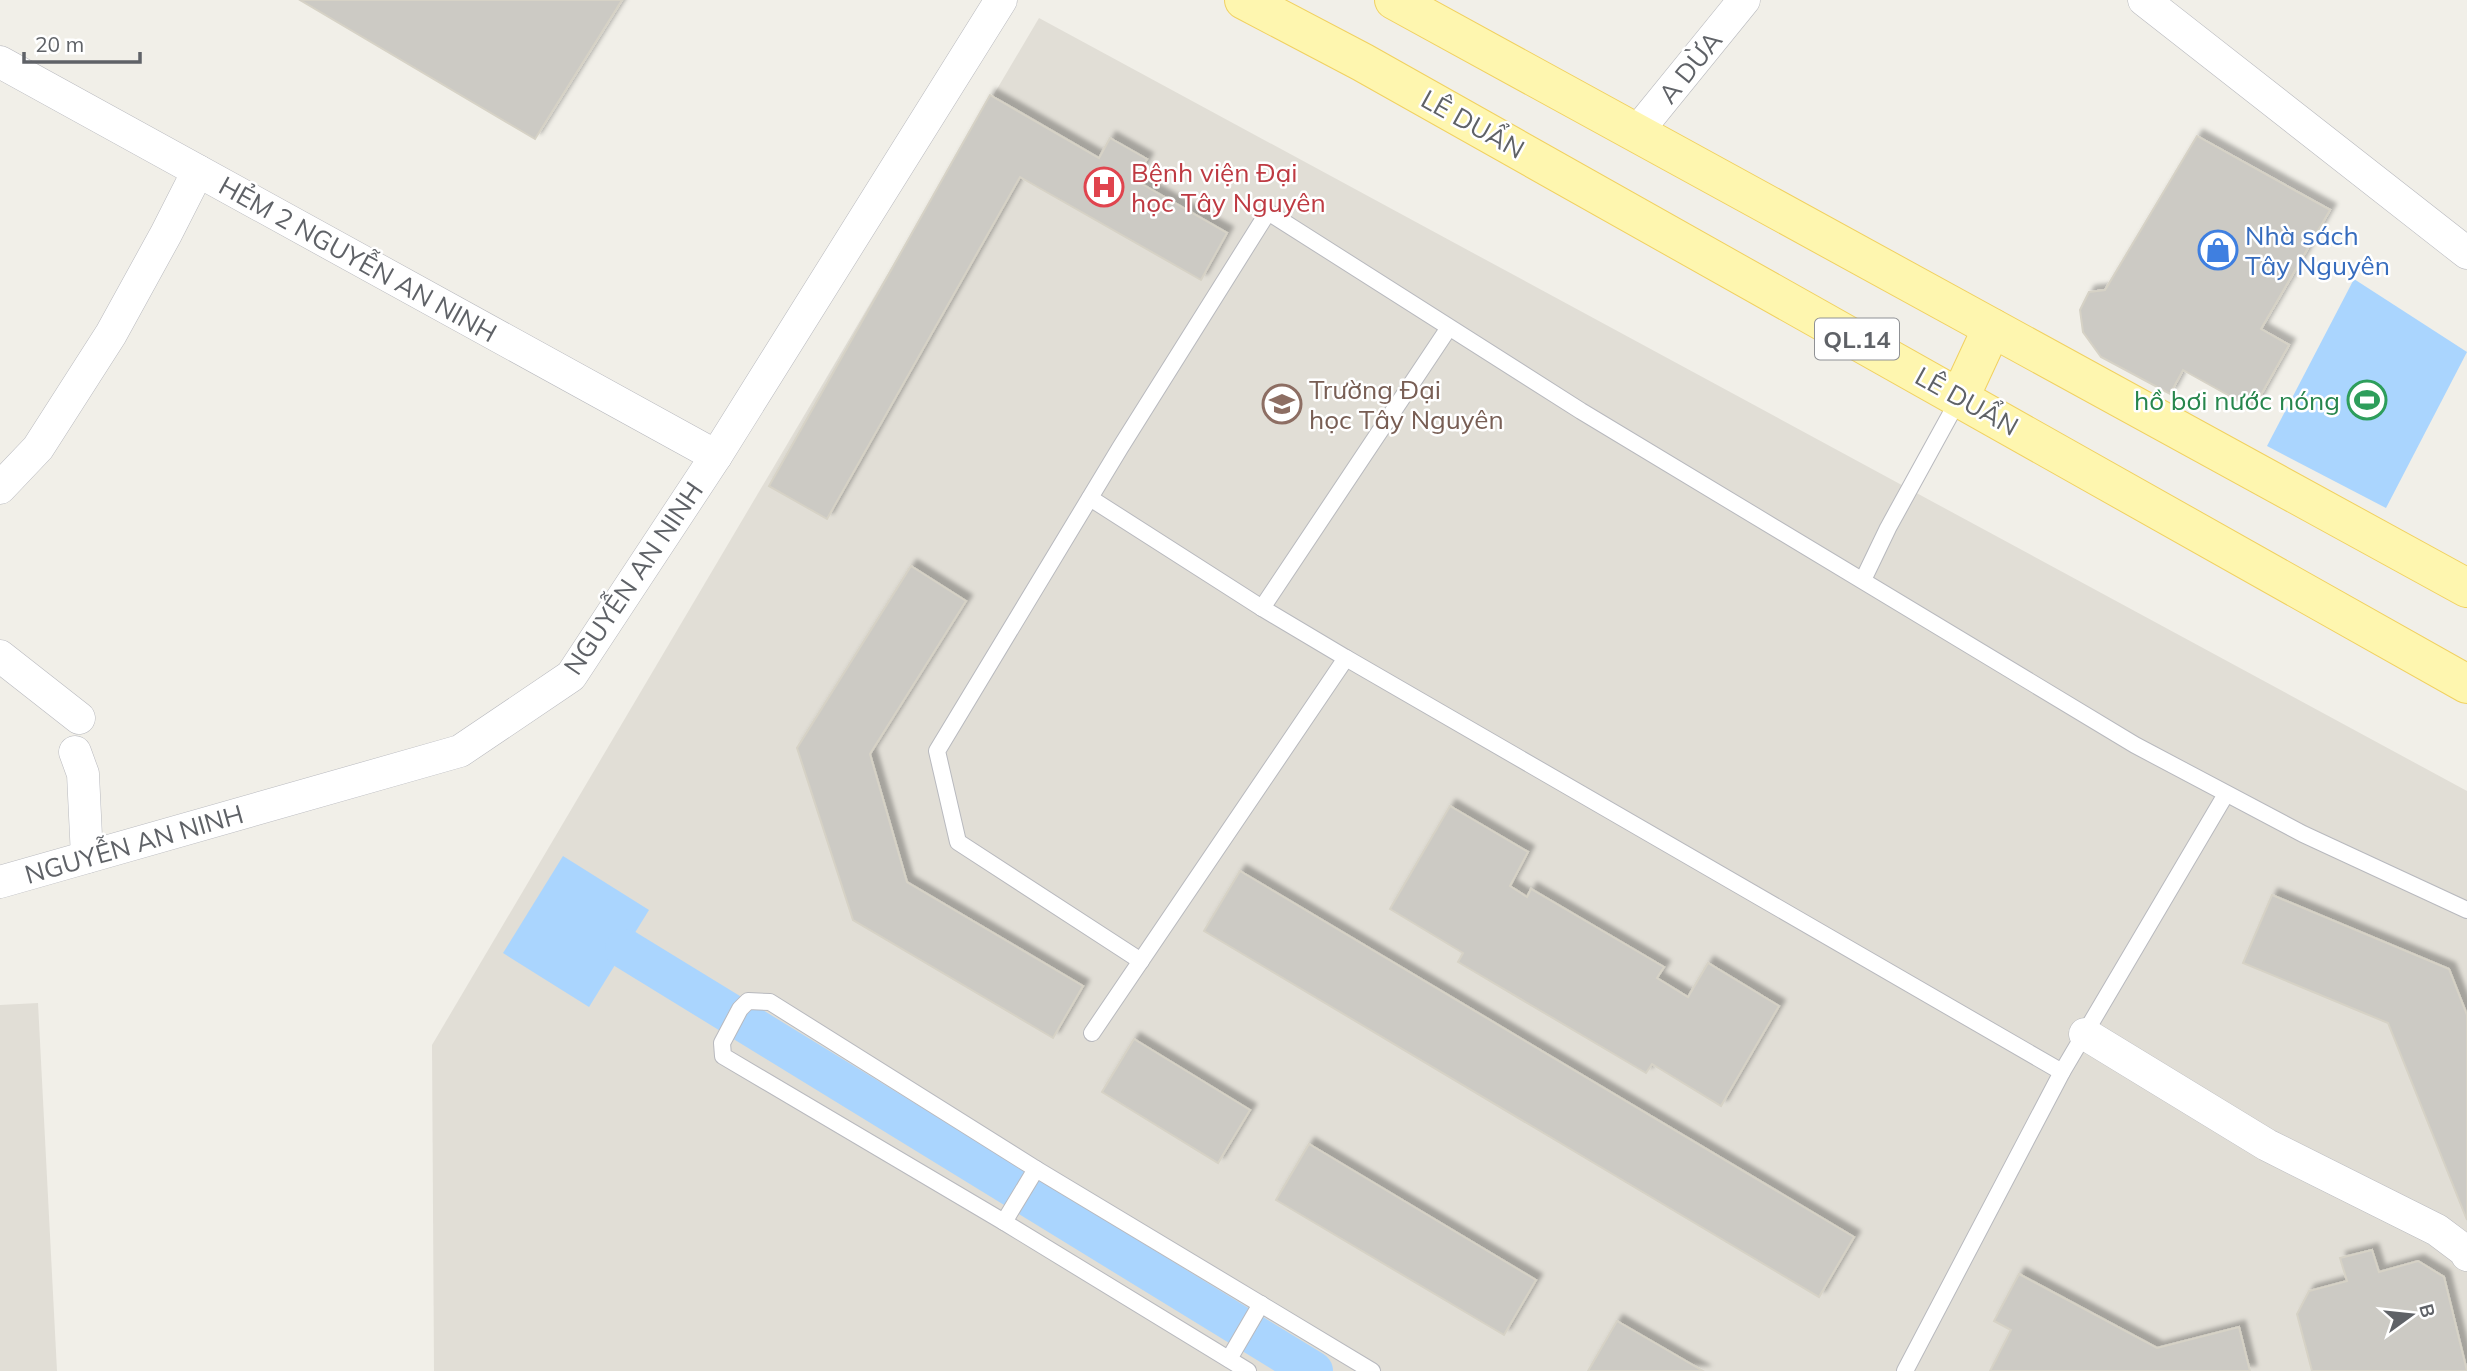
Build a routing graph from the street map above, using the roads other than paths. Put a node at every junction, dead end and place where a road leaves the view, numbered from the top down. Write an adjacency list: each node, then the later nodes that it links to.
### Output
1 (1001, 0): 13 (street, NGUYỄN AN NINH)
2 (1244, 0): 12 (main road, LÊ DUẨN / QL.14)
3 (1394, 0): 7 (main road, QL.14)
4 (1744, 0): 7 (street, A DỪA)
5 (2144, 0): 9 (street)
6 (0, 62): 8 (street, HẺM 2 NGUYỄN AN NINH)
7 (1636, 133): 10 (main road, QL.14)
8 (198, 170): 13 (street, HẺM 2 NGUYỄN AN NINH); 14 (street)
9 (2467, 253)
10 (1992, 328): 12 (main road); 17 (main road, QL.14)
11 (1448, 329): 15 (lane); 16 (lane); 18 (lane)
12 (1960, 397): 16 (lane); 21 (main road, LÊ DUẨN / QL.14)
13 (716, 456): 25 (street, NGUYỄN AN NINH)
14 (0, 488)
15 (1090, 498): 18 (lane); 28 (lane)
16 (1863, 580): 24 (lane)
17 (2467, 588)
18 (1262, 608): 20 (lane)
19 (0, 656): 22 (street)
20 (1346, 658): 28 (lane); 31 (lane)
21 (2467, 684)
22 (79, 718)
23 (75, 752): 25 (street)
24 (2226, 794): 27 (lane); 30 (lane)
25 (87, 857): 26 (street, NGUYỄN AN NINH)
26 (0, 882)
27 (2467, 910)
28 (1141, 961): 29 (lane)
29 (1092, 1033)
30 (2085, 1034): 31 (lane); 34 (street)
31 (2062, 1072): 39 (lane)
32 (1032, 1176): 33 (lane); 33 (lane); 35 (lane)
33 (1007, 1217): 36 (lane)
34 (2467, 1255)
35 (1256, 1311): 36 (lane); 38 (lane)
36 (1231, 1354): 37 (lane)
37 (1248, 1371)
38 (1372, 1371)
39 (1905, 1371)

